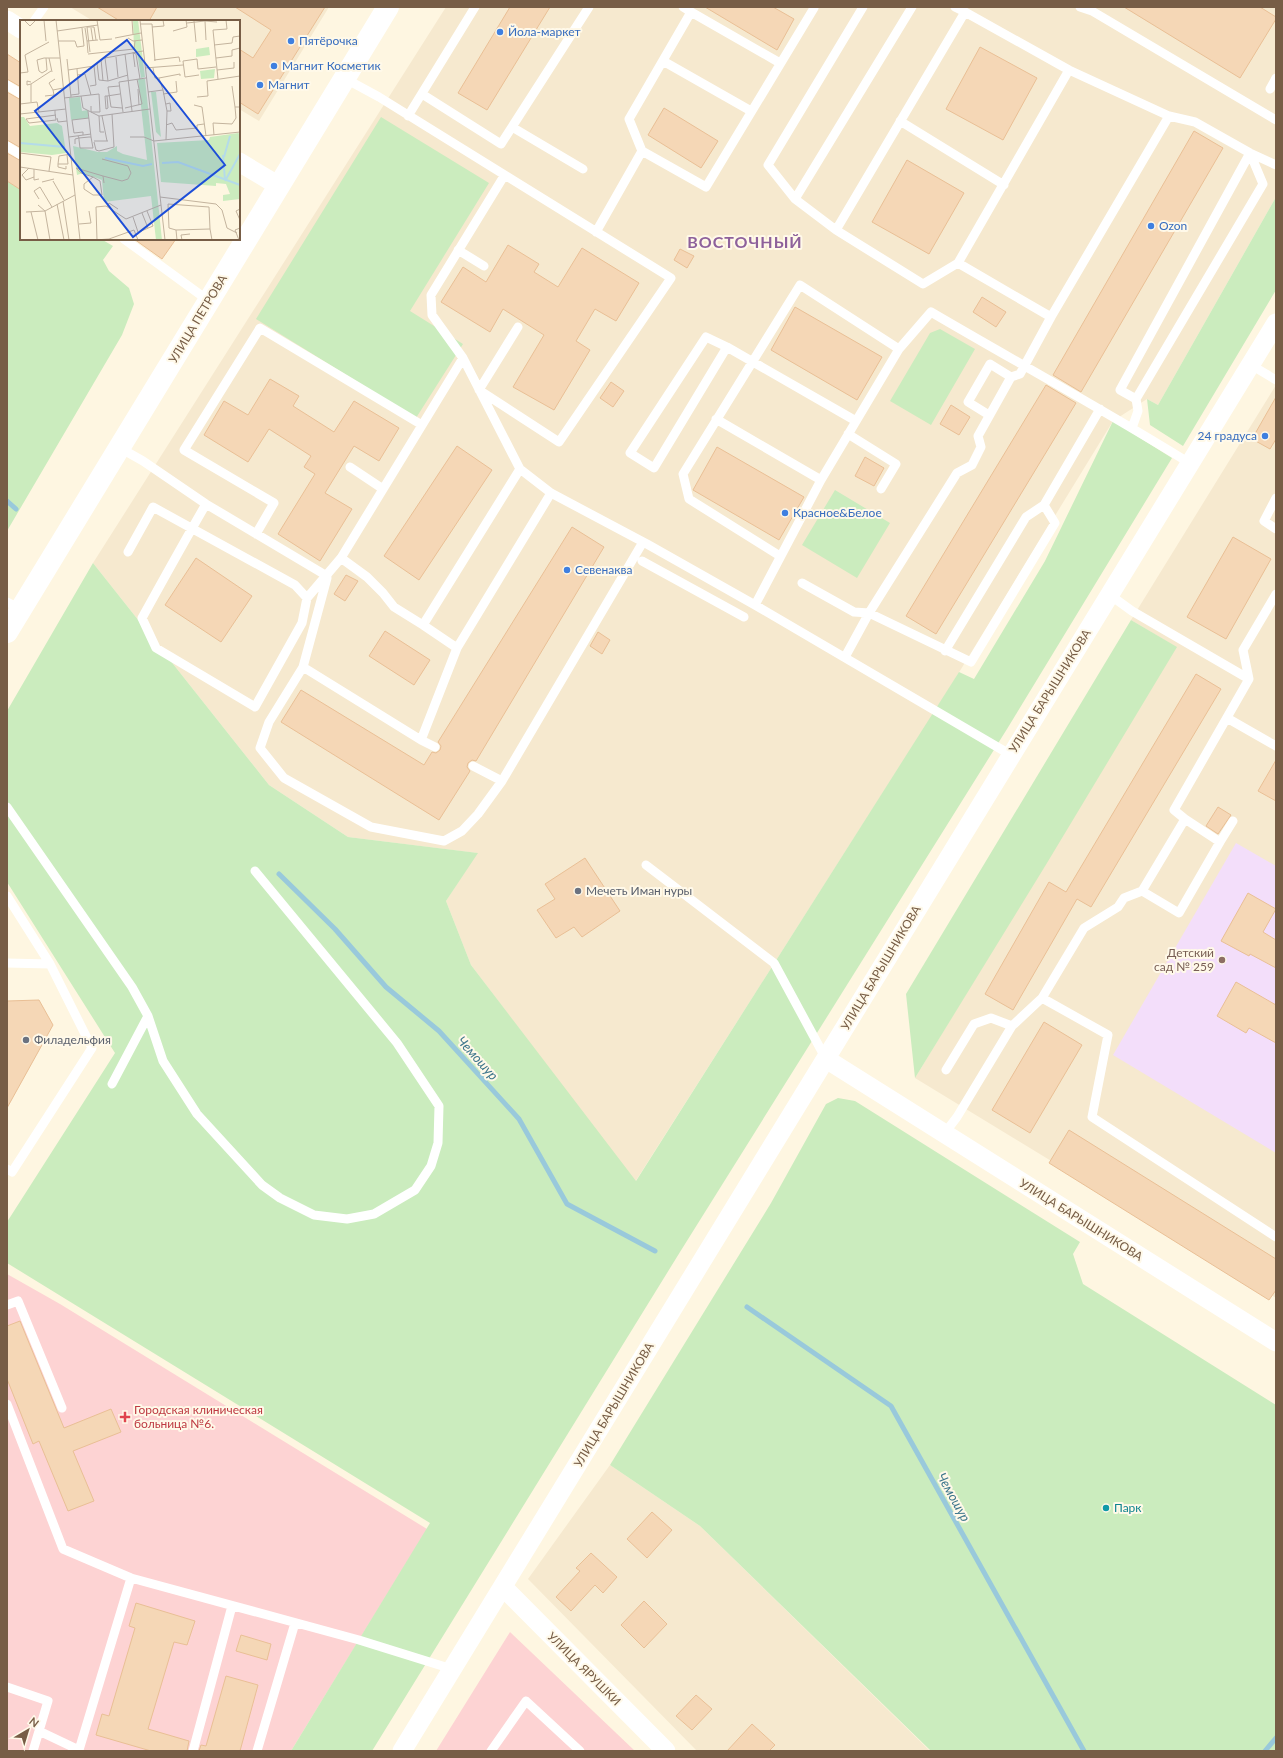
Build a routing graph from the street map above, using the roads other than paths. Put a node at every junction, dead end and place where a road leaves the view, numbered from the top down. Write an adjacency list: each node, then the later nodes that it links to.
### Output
1 (44, 7): 13 (lane)
2 (388, 7): 18 (main road, УЛИЦА ПЕТРОВА)
3 (475, 7): 23 (lane)
4 (590, 7): 29 (lane)
5 (814, 7): 16 (lane)
6 (863, 7): 40 (lane)
7 (912, 7): 40 (lane)
8 (955, 7): 11 (lane)
9 (1080, 7): 27 (lane)
10 (687, 9): 15 (lane); 16 (lane)
11 (965, 12): 17 (lane); 28 (lane)
12 (7, 20): 14 (street)
13 (35, 20)
14 (20, 28)
15 (663, 61): 24 (lane); 31 (lane)
16 (780, 63): 24 (lane)
17 (1069, 70): 26 (lane); 38 (lane)
18 (344, 78): 25 (lane); 39 (main road, УЛИЦА ПЕТРОВА)
19 (1276, 78): 21 (lane)
20 (7, 85): 22 (lane)
21 (1270, 89)
22 (20, 93)
23 (422, 94): 25 (lane); 29 (lane)
24 (751, 111): 31 (lane)
25 (408, 116): 37 (lane)
26 (1169, 116): 32 (lane); 48 (lane)
27 (1276, 120)
28 (900, 121): 38 (lane); 41 (lane)
29 (512, 127): 36 (lane)
30 (7, 146): 33 (lane)
31 (642, 151): 42 (lane)
32 (1250, 153): 35 (lane); 60 (lane); 60 (lane)
33 (20, 154)
34 (240, 163): 39 (street)
35 (1276, 165)
36 (583, 169)
37 (504, 176): 42 (lane); 44 (lane)
38 (1004, 185): 45 (lane)
39 (279, 186): 47 (main road, УЛИЦА ПЕТРОВА)
40 (795, 199): 41 (lane)
41 (836, 230): 45 (lane)
42 (596, 232): 59 (lane)
43 (125, 240): 47 (lane)
44 (458, 250): 46 (lane); 53 (lane)
45 (958, 263): 48 (lane)
46 (484, 266)
47 (209, 301): 68 (main road, УЛИЦА ПЕТРОВА)
48 (1050, 317): 56 (lane)
49 (1276, 324): 55 (street, УЛИЦА БАРЫШНИКОВА)
50 (518, 326): 59 (lane)
51 (727, 348): 51 (lane); 54 (lane)
52 (899, 349): 54 (lane); 56 (lane); 64 (lane)
53 (463, 358): 59 (lane); 65 (lane)
54 (752, 362): 63 (lane); 64 (lane)
55 (1251, 365): 58 (lane); 69 (street, УЛИЦА БАРЫШНИКОВА)
56 (1024, 367): 57 (lane); 61 (lane)
57 (1011, 377): 62 (lane); 62 (lane)
58 (1276, 380)
59 (479, 390): 71 (lane)
60 (1136, 399): 66 (lane)
61 (1100, 409): 66 (lane); 78 (lane)
62 (990, 415): 96 (lane)
63 (716, 419): 72 (lane); 84 (lane)
64 (856, 421): 67 (lane)
65 (422, 425): 73 (lane); 81 (lane)
66 (1132, 428): 69 (lane)
67 (848, 434): 72 (lane); 74 (lane)
68 (120, 448): 77 (lane); 95 (main road, УЛИЦА ПЕТРОВА)
69 (1191, 464): 92 (street, УЛИЦА БАРЫШНИКОВА)
70 (350, 468): 73 (lane)
71 (520, 469): 75 (lane); 98 (lane)
72 (821, 480): 84 (lane)
73 (383, 489): 85 (lane)
74 (881, 489)
75 (551, 493): 82 (lane); 100 (lane)
76 (1276, 498): 80 (lane)
77 (206, 504): 79 (lane); 81 (lane)
78 (1044, 505): 101 (lane); 101 (lane)
79 (193, 528): 83 (lane); 93 (lane); 93 (lane)
80 (1276, 529)
81 (256, 534): 88 (lane)
82 (643, 542): 87 (lane); 111 (lane)
83 (128, 552)
84 (780, 556): 94 (lane)
85 (341, 558): 88 (lane); 98 (lane)
86 (642, 561): 90 (lane)
87 (701, 575): 90 (lane); 94 (lane)
88 (327, 576): 93 (lane); 103 (lane)
89 (802, 583): 96 (lane)
90 (693, 589): 97 (lane)
91 (1276, 594): 104 (lane)
92 (1110, 595): 104 (lane); 109 (street, УЛИЦА БАРЫШНИКОВА)
93 (307, 598)
94 (755, 605): 102 (lane)
95 (14, 606): 99 (main road, УЛИЦА ПЕТРОВА)
96 (869, 613): 101 (lane); 102 (lane)
97 (744, 617)
98 (423, 626): 100 (lane)
99 (7, 632)
100 (457, 648): 106 (lane)
101 (945, 651)
102 (845, 657): 109 (lane)
103 (303, 667): 106 (lane); 111 (lane)
104 (1249, 678): 105 (lane)
105 (1227, 718): 107 (lane); 113 (lane)
106 (421, 740): 108 (lane)
107 (1276, 746)
108 (435, 747)
109 (1011, 755): 125 (street, УЛИЦА БАРЫШНИКОВА)
110 (473, 766): 111 (lane)
111 (502, 781)
112 (7, 807): 123 (lane)
113 (1185, 819): 115 (lane); 118 (lane)
114 (1233, 821): 115 (lane)
115 (1220, 842): 118 (lane)
116 (646, 865): 125 (lane)
117 (255, 871): 123 (lane)
118 (1142, 891): 122 (lane)
119 (7, 896): 121 (lane)
120 (7, 963): 121 (lane)
121 (50, 964): 129 (lane)
122 (1042, 998): 124 (lane); 130 (lane)
123 (148, 1016): 127 (lane)
124 (1012, 1026): 126 (lane); 128 (lane)
125 (826, 1060): 128 (street, УЛИЦА БАРЫШНИКОВА); 136 (street, УЛИЦА БАРЫШНИКОВА)
126 (946, 1070)
127 (112, 1084)
128 (944, 1134): 132 (street, УЛИЦА БАРЫШНИКОВА)
129 (7, 1169)
130 (1276, 1237)
131 (7, 1305): 134 (lane)
132 (1276, 1342)
133 (7, 1404): 135 (lane)
134 (62, 1408)
135 (131, 1578): 137 (lane); 142 (lane)
136 (503, 1587): 139 (street, УЛИЦА БАРЫШНИКОВА); 149 (street, УЛИЦА ЯРУШКИ)
137 (232, 1606): 138 (lane); 144 (lane)
138 (295, 1623): 139 (lane); 145 (lane)
139 (452, 1669): 146 (street, УЛИЦА БАРЫШНИКОВА)
140 (7, 1687): 141 (lane)
141 (39, 1731): 142 (lane); 143 (lane)
142 (82, 1750)
143 (33, 1751)
144 (193, 1751)
145 (257, 1751)
146 (402, 1751)
147 (491, 1751): 148 (lane)
148 (580, 1751)
149 (666, 1751)

